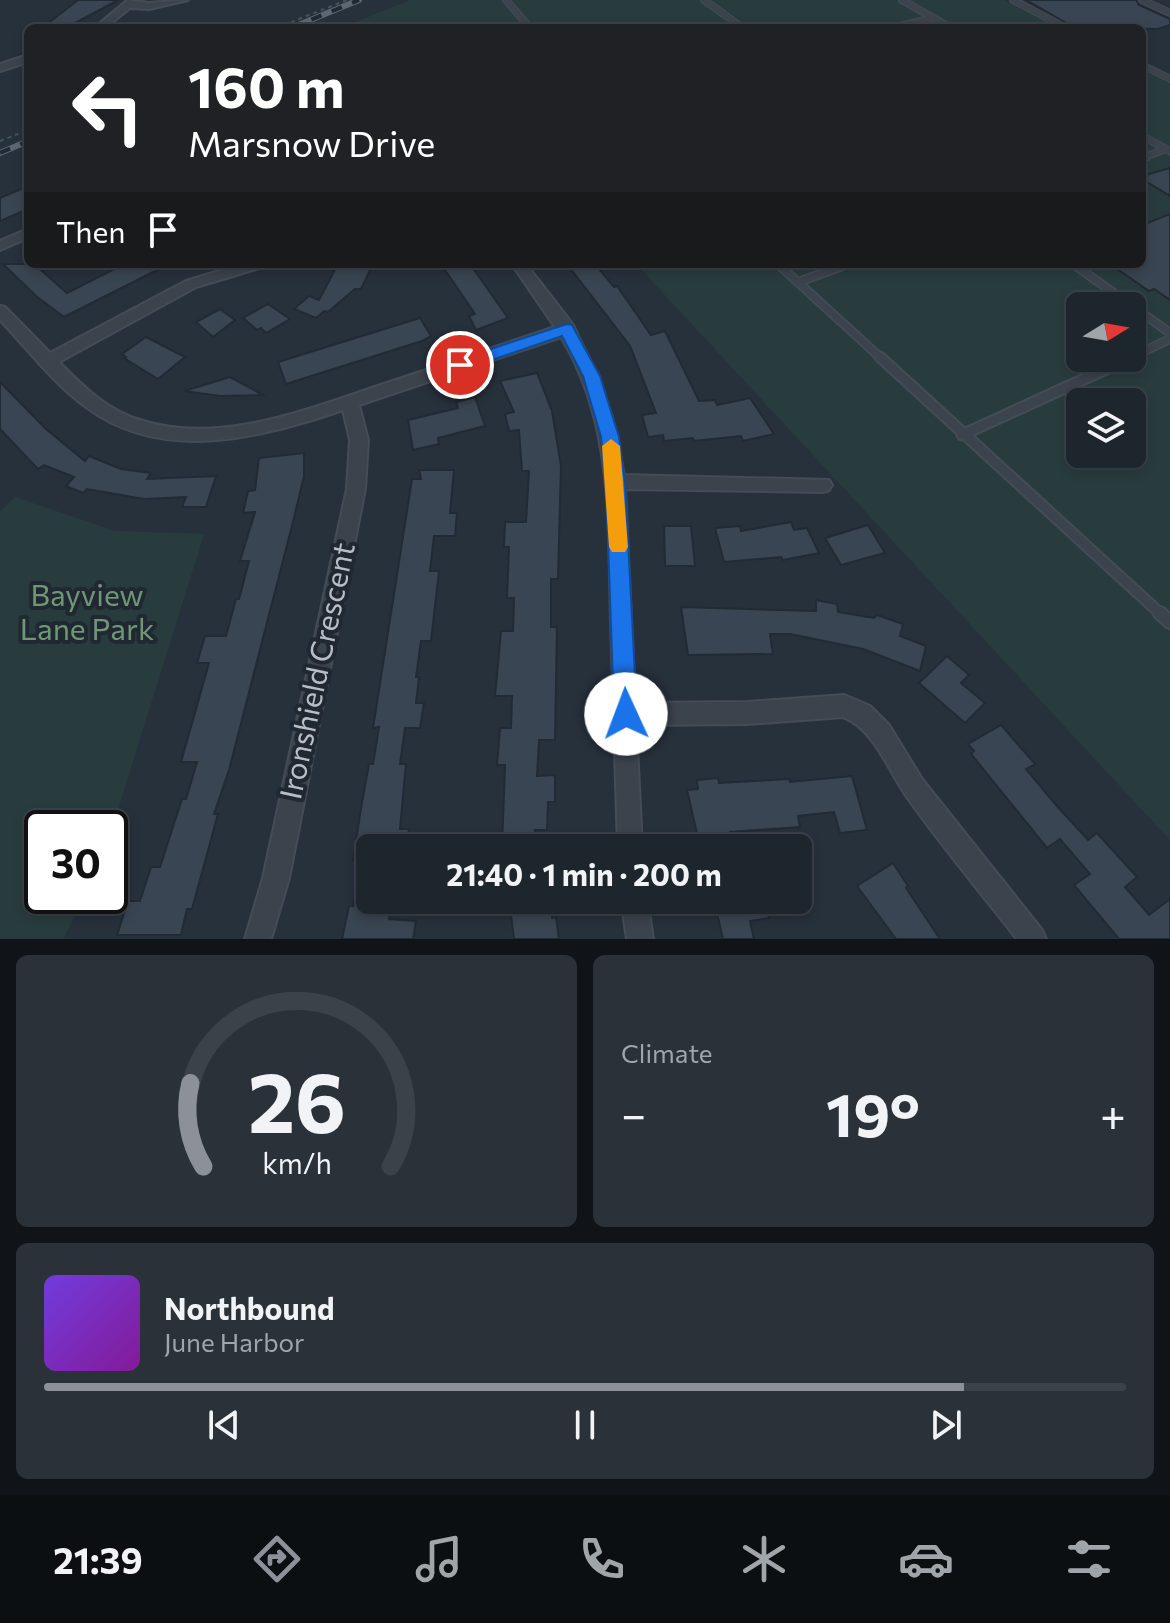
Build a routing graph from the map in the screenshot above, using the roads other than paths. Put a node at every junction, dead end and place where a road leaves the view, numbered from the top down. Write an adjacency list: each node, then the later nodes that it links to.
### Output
1 (183, 0): 7 (street)
2 (506, 0): 11 (lane)
3 (704, 0): 12 (lane)
4 (902, 0): 9 (lane)
5 (1013, 0): 15 (lane)
6 (1142, 0): 8 (lane)
7 (131, 3): 10 (street)
8 (1170, 13)
9 (933, 18): 13 (lane); 14 (lane)
10 (104, 24)
11 (527, 24)
12 (737, 24)
13 (909, 24)
14 (944, 24)
15 (1058, 24)
16 (24, 59): 18 (street)
17 (1146, 67): 19 (lane)
18 (0, 68)
19 (1170, 79)
20 (1146, 138): 21 (lane)
21 (1168, 150): 22 (lane)
22 (1146, 157)
23 (24, 235): 24 (street)
24 (0, 246)
25 (245, 268): 36 (street)
26 (522, 268): 32 (street)
27 (782, 268): 30 (lane)
28 (837, 268): 30 (lane)
29 (1079, 268): 33 (lane)
30 (798, 282): 39 (lane)
31 (0, 311): 36 (street)
32 (567, 329): 38 (street); 40 (street)
33 (1170, 333)
34 (1170, 339): 35 (lane)
35 (1146, 350)
36 (48, 361): 38 (street)
37 (1098, 372): 39 (lane)
38 (350, 402): 46 (street, Ironshield Crescent)
39 (962, 435): 42 (lane)
40 (616, 482): 41 (street); 43 (street)
41 (823, 485)
42 (1170, 622)
43 (626, 714): 44 (street); 48 (street)
44 (630, 834)
45 (636, 914): 47 (street)
46 (258, 939)
47 (640, 939)
48 (1033, 939)

